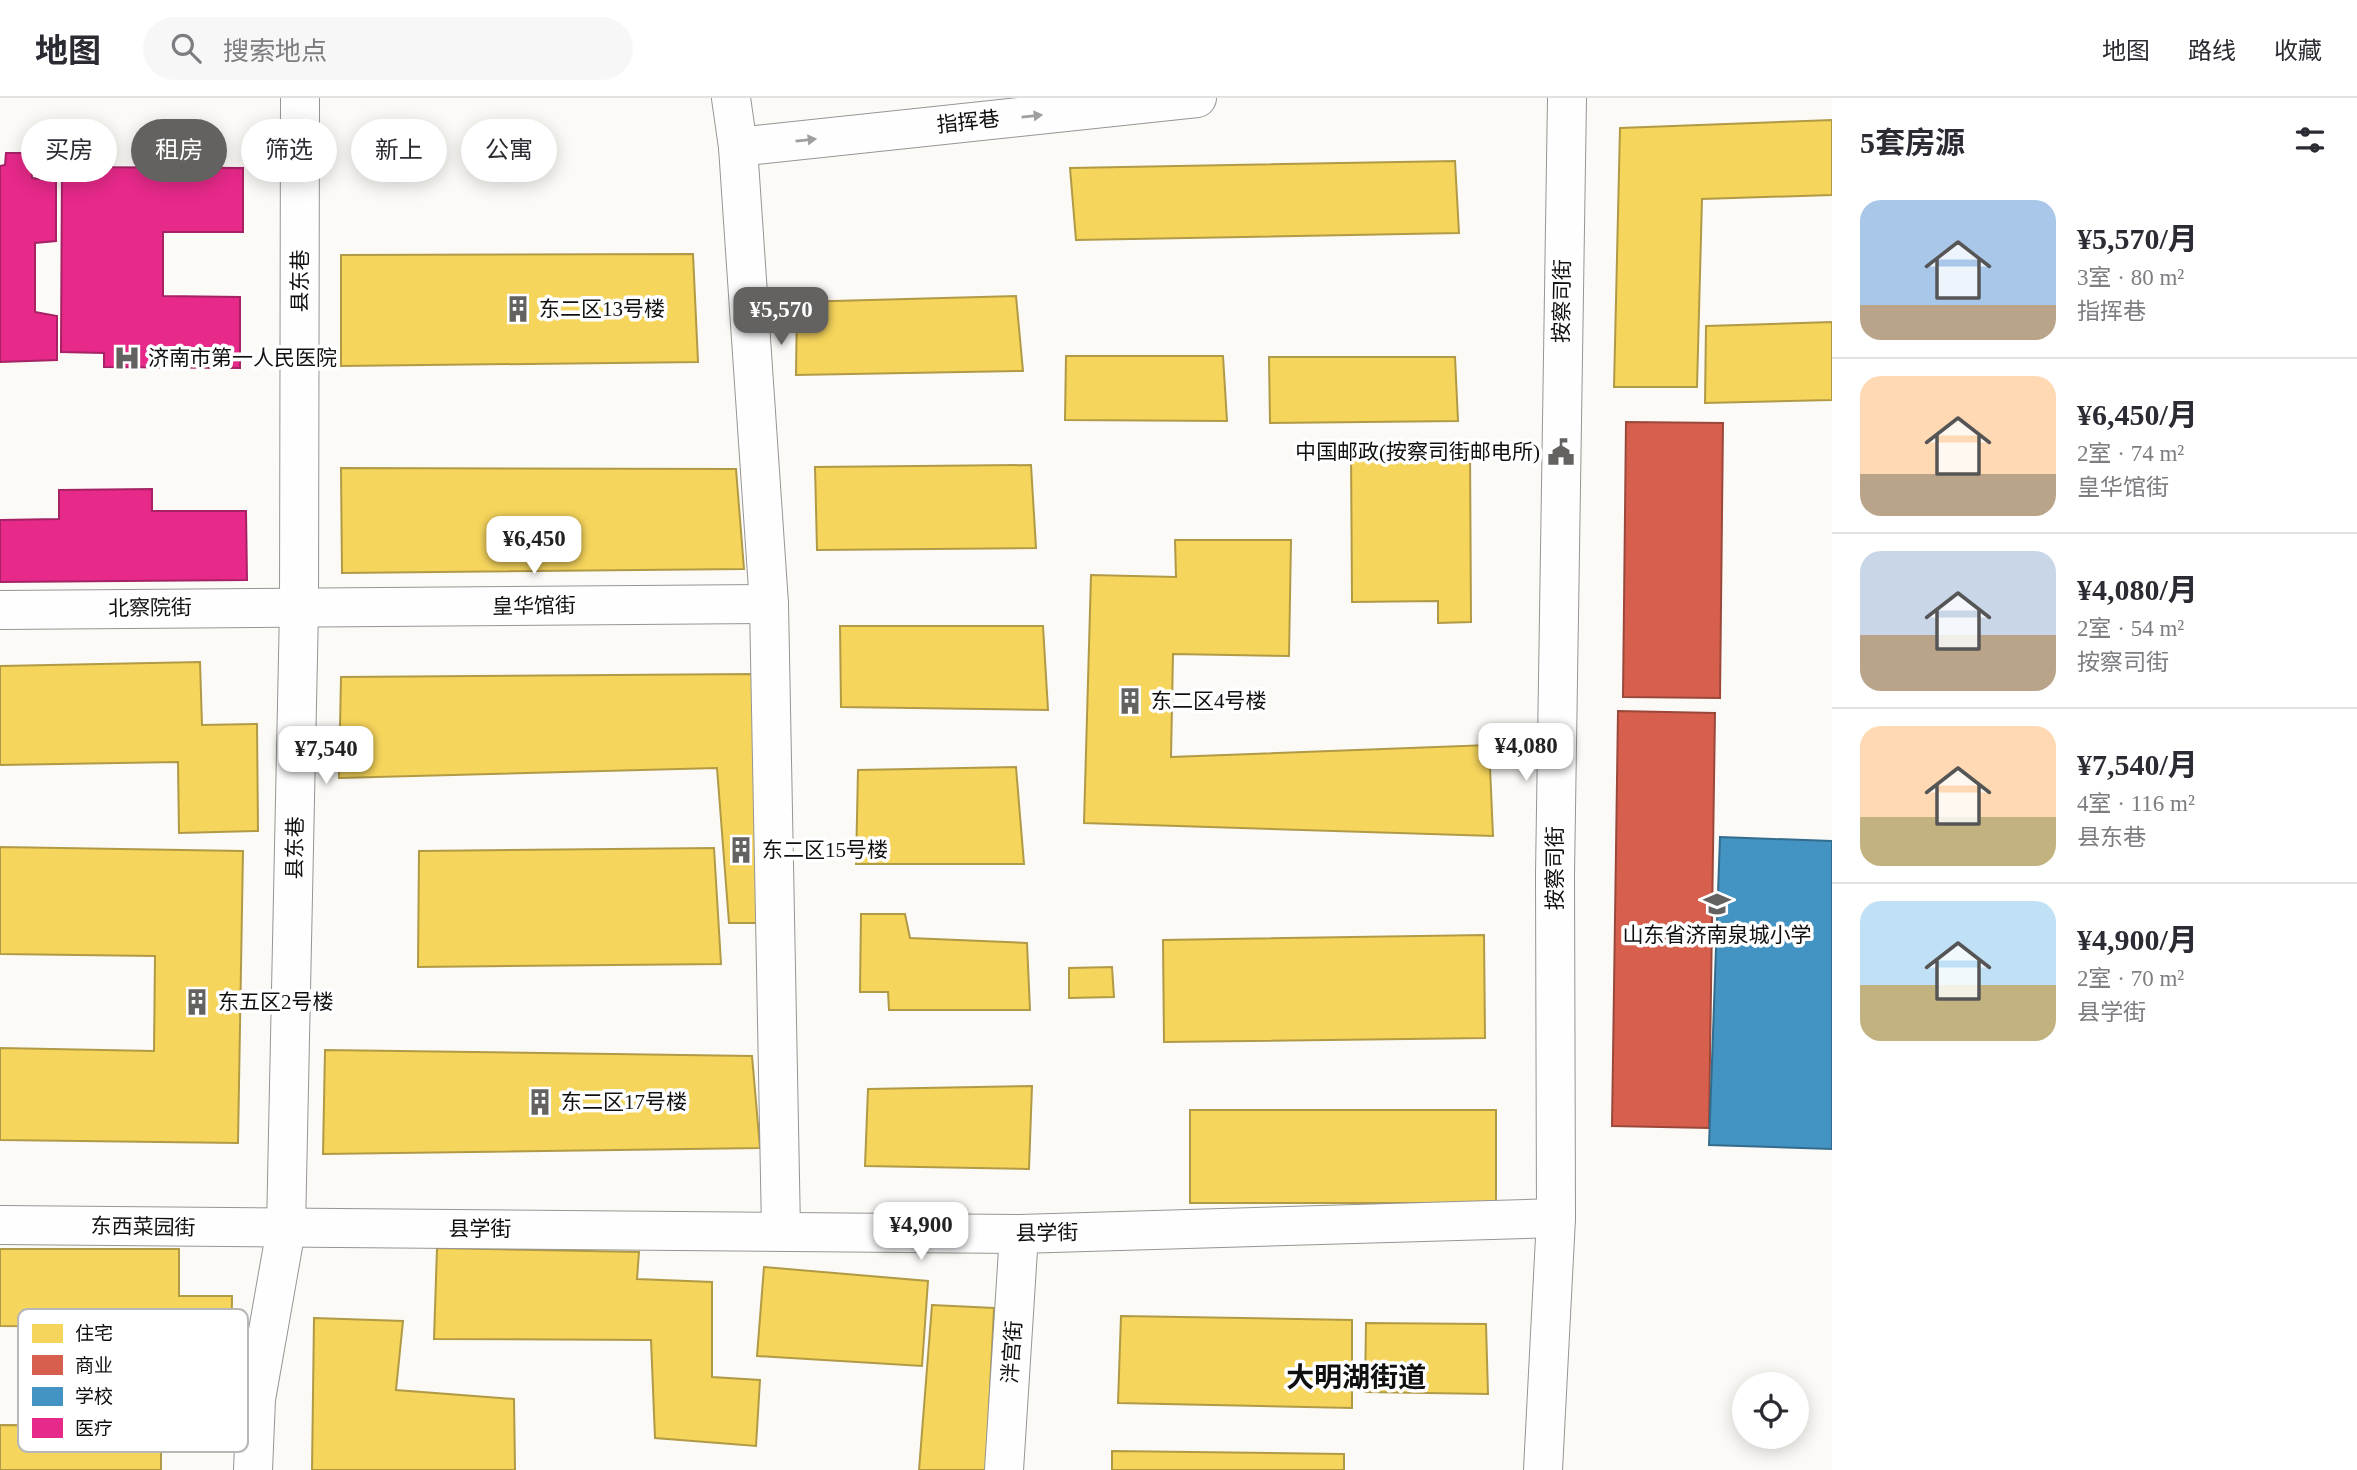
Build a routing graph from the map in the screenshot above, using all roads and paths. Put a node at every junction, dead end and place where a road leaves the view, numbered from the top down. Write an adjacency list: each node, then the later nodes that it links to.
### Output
1 (300, 98): 7 (street, 县东巷)
2 (731, 98): 5 (street)
3 (1197, 98): 5 (street, 指挥巷, one-way to 3)
4 (1566, 98): 9 (street, 按察司街)
5 (738, 147): 6 (street)
6 (769, 604): 7 (street, 皇华馆街); 12 (street)
7 (299, 609): 8 (street, 北察院街); 11 (street, 县东巷)
8 (0, 610)
9 (1556, 1217): 13 (street, 县学街); 16 (street, 按察司街)
10 (0, 1226): 11 (street, 东西菜园街)
11 (286, 1228): 12 (street, 县学街); 14 (street, 县东巷)
12 (781, 1230): 13 (street, 县学街)
13 (1019, 1234): 15 (street, 泮宫街)
14 (253, 1470)
15 (1004, 1470)
16 (1543, 1470)

